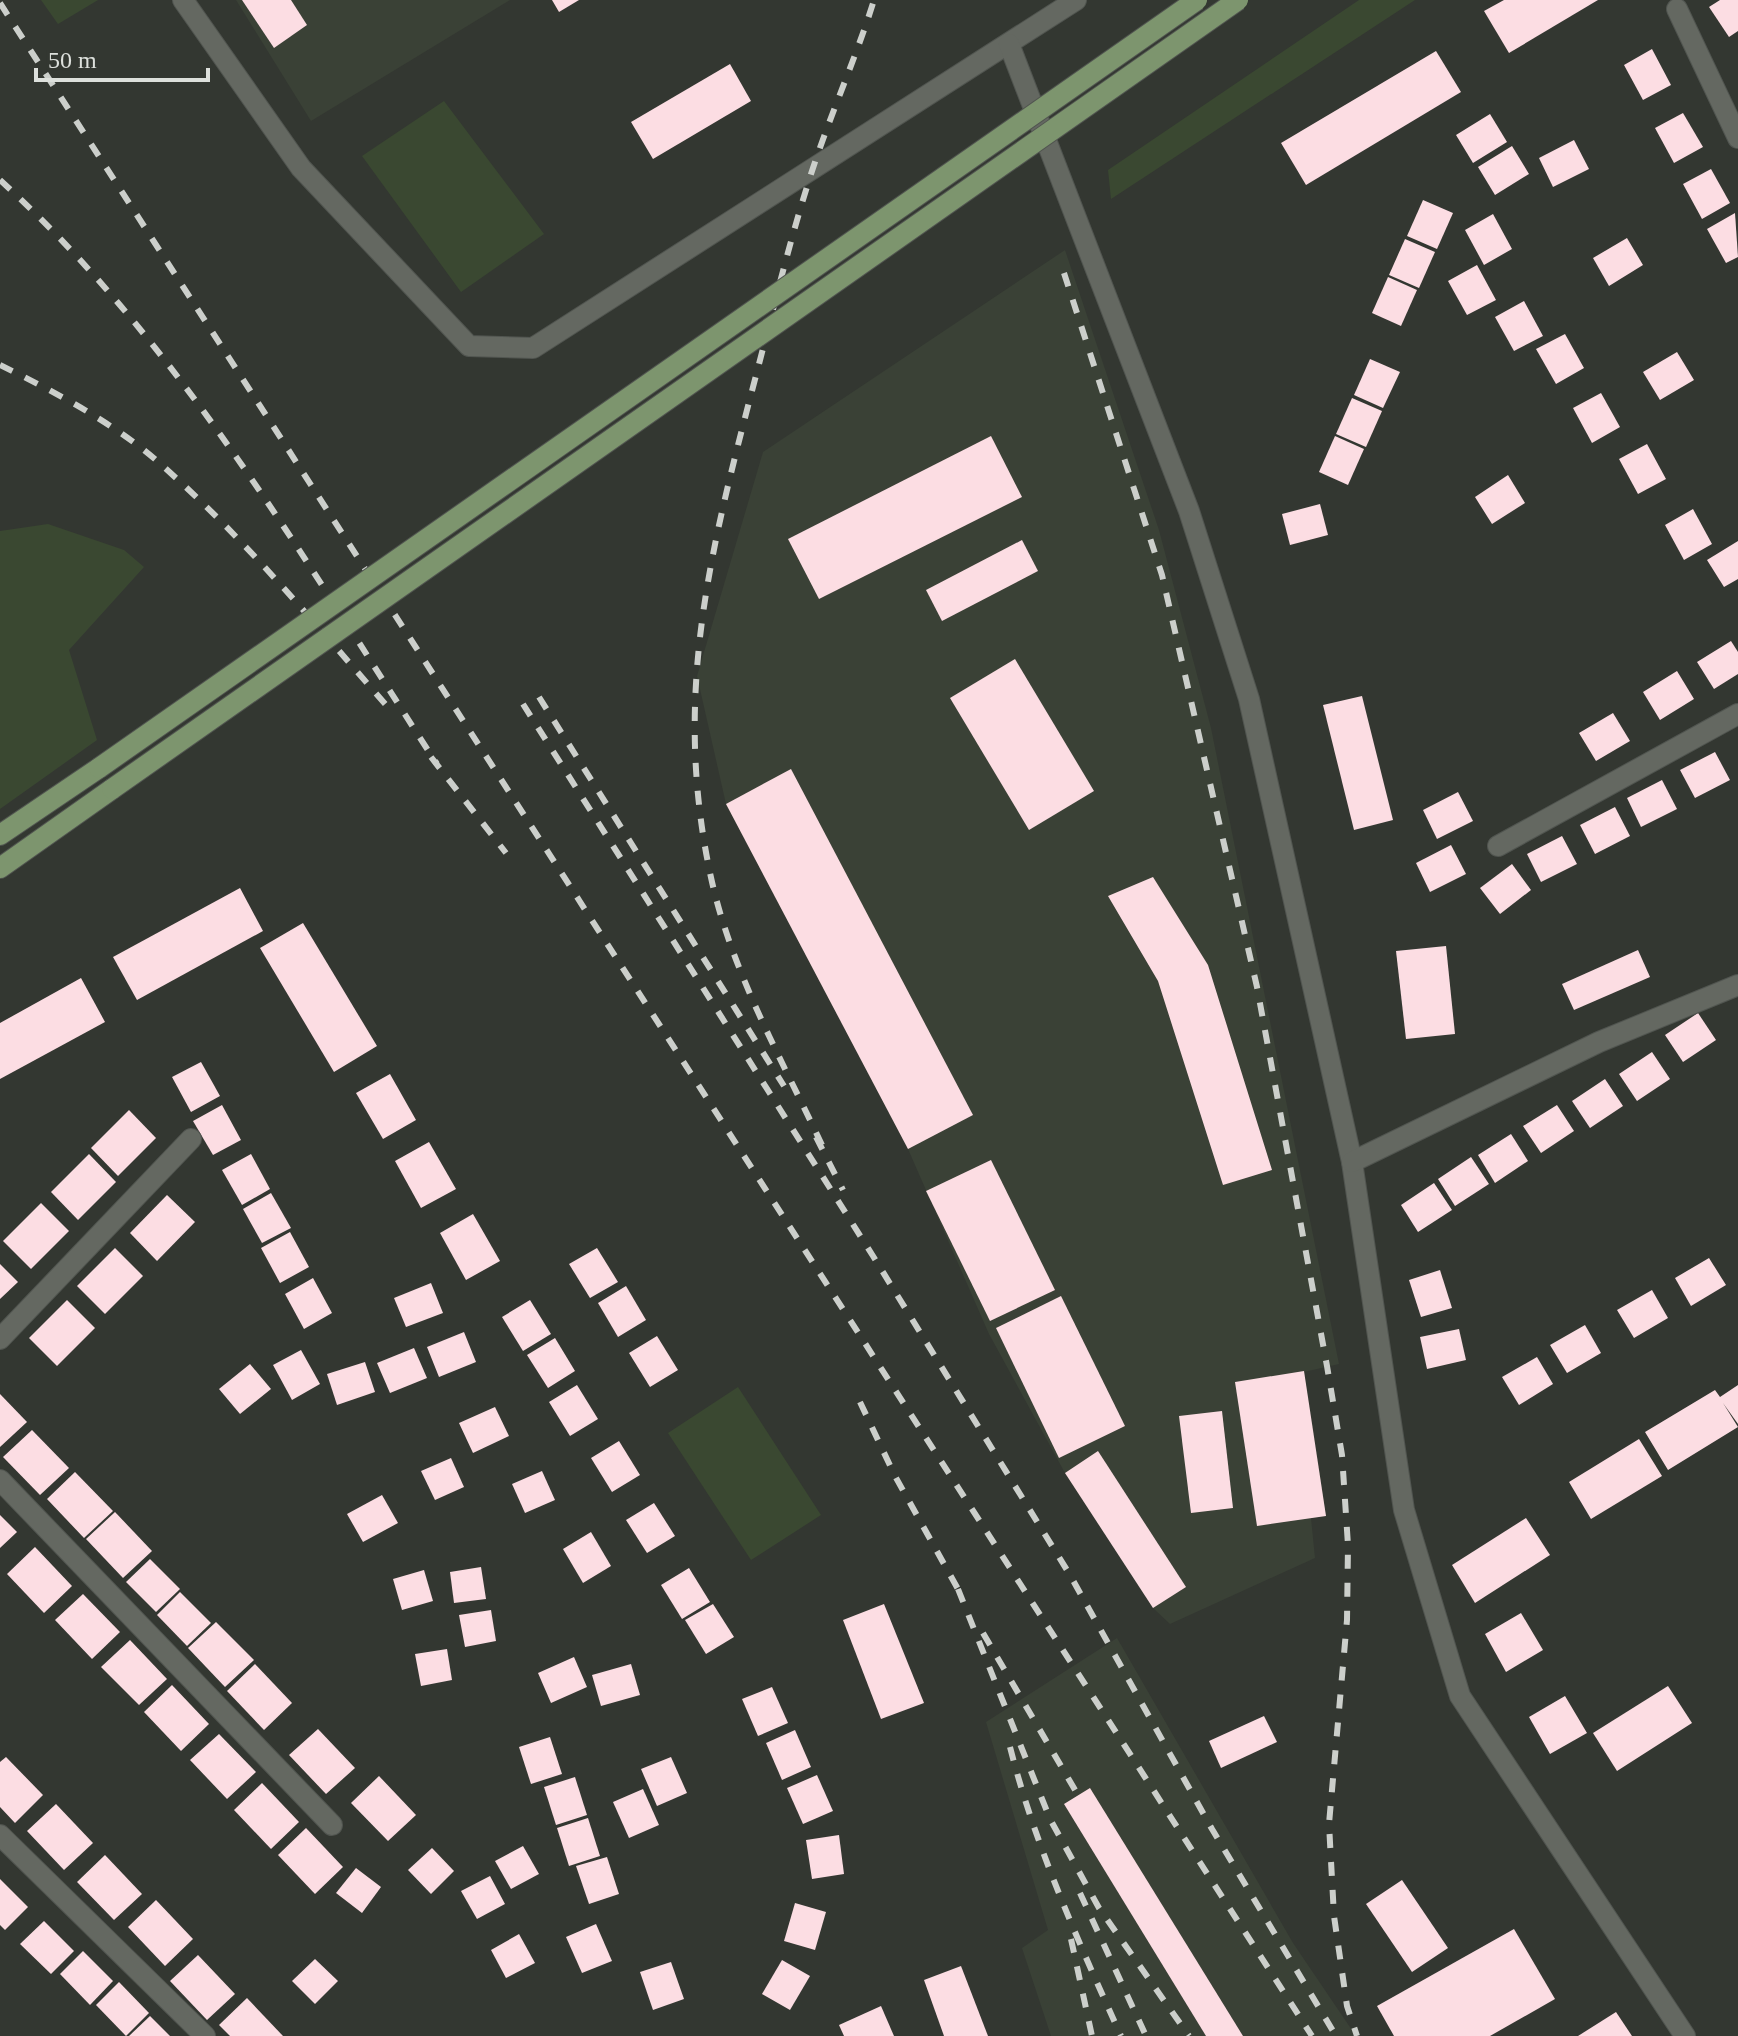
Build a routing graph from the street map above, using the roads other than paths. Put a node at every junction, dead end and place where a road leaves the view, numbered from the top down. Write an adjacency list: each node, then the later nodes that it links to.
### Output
1 (183, 0): 6 (street)
2 (1076, 0): 6 (street)
3 (1197, 0): 9 (main road, bridge)
4 (1238, 0): 11 (main road, bridge)
5 (1677, 9): 7 (street)
6 (1009, 44): 14 (street)
7 (1738, 138)
8 (1738, 714): 10 (street)
9 (0, 835)
10 (1498, 846)
11 (0, 868)
12 (1738, 985): 14 (street)
13 (191, 1139): 15 (street)
14 (1352, 1162): 20 (street)
15 (0, 1339)
16 (0, 1480): 17 (street)
17 (332, 1825)
18 (0, 1835): 19 (street)
19 (205, 2036)
20 (1685, 2036)

